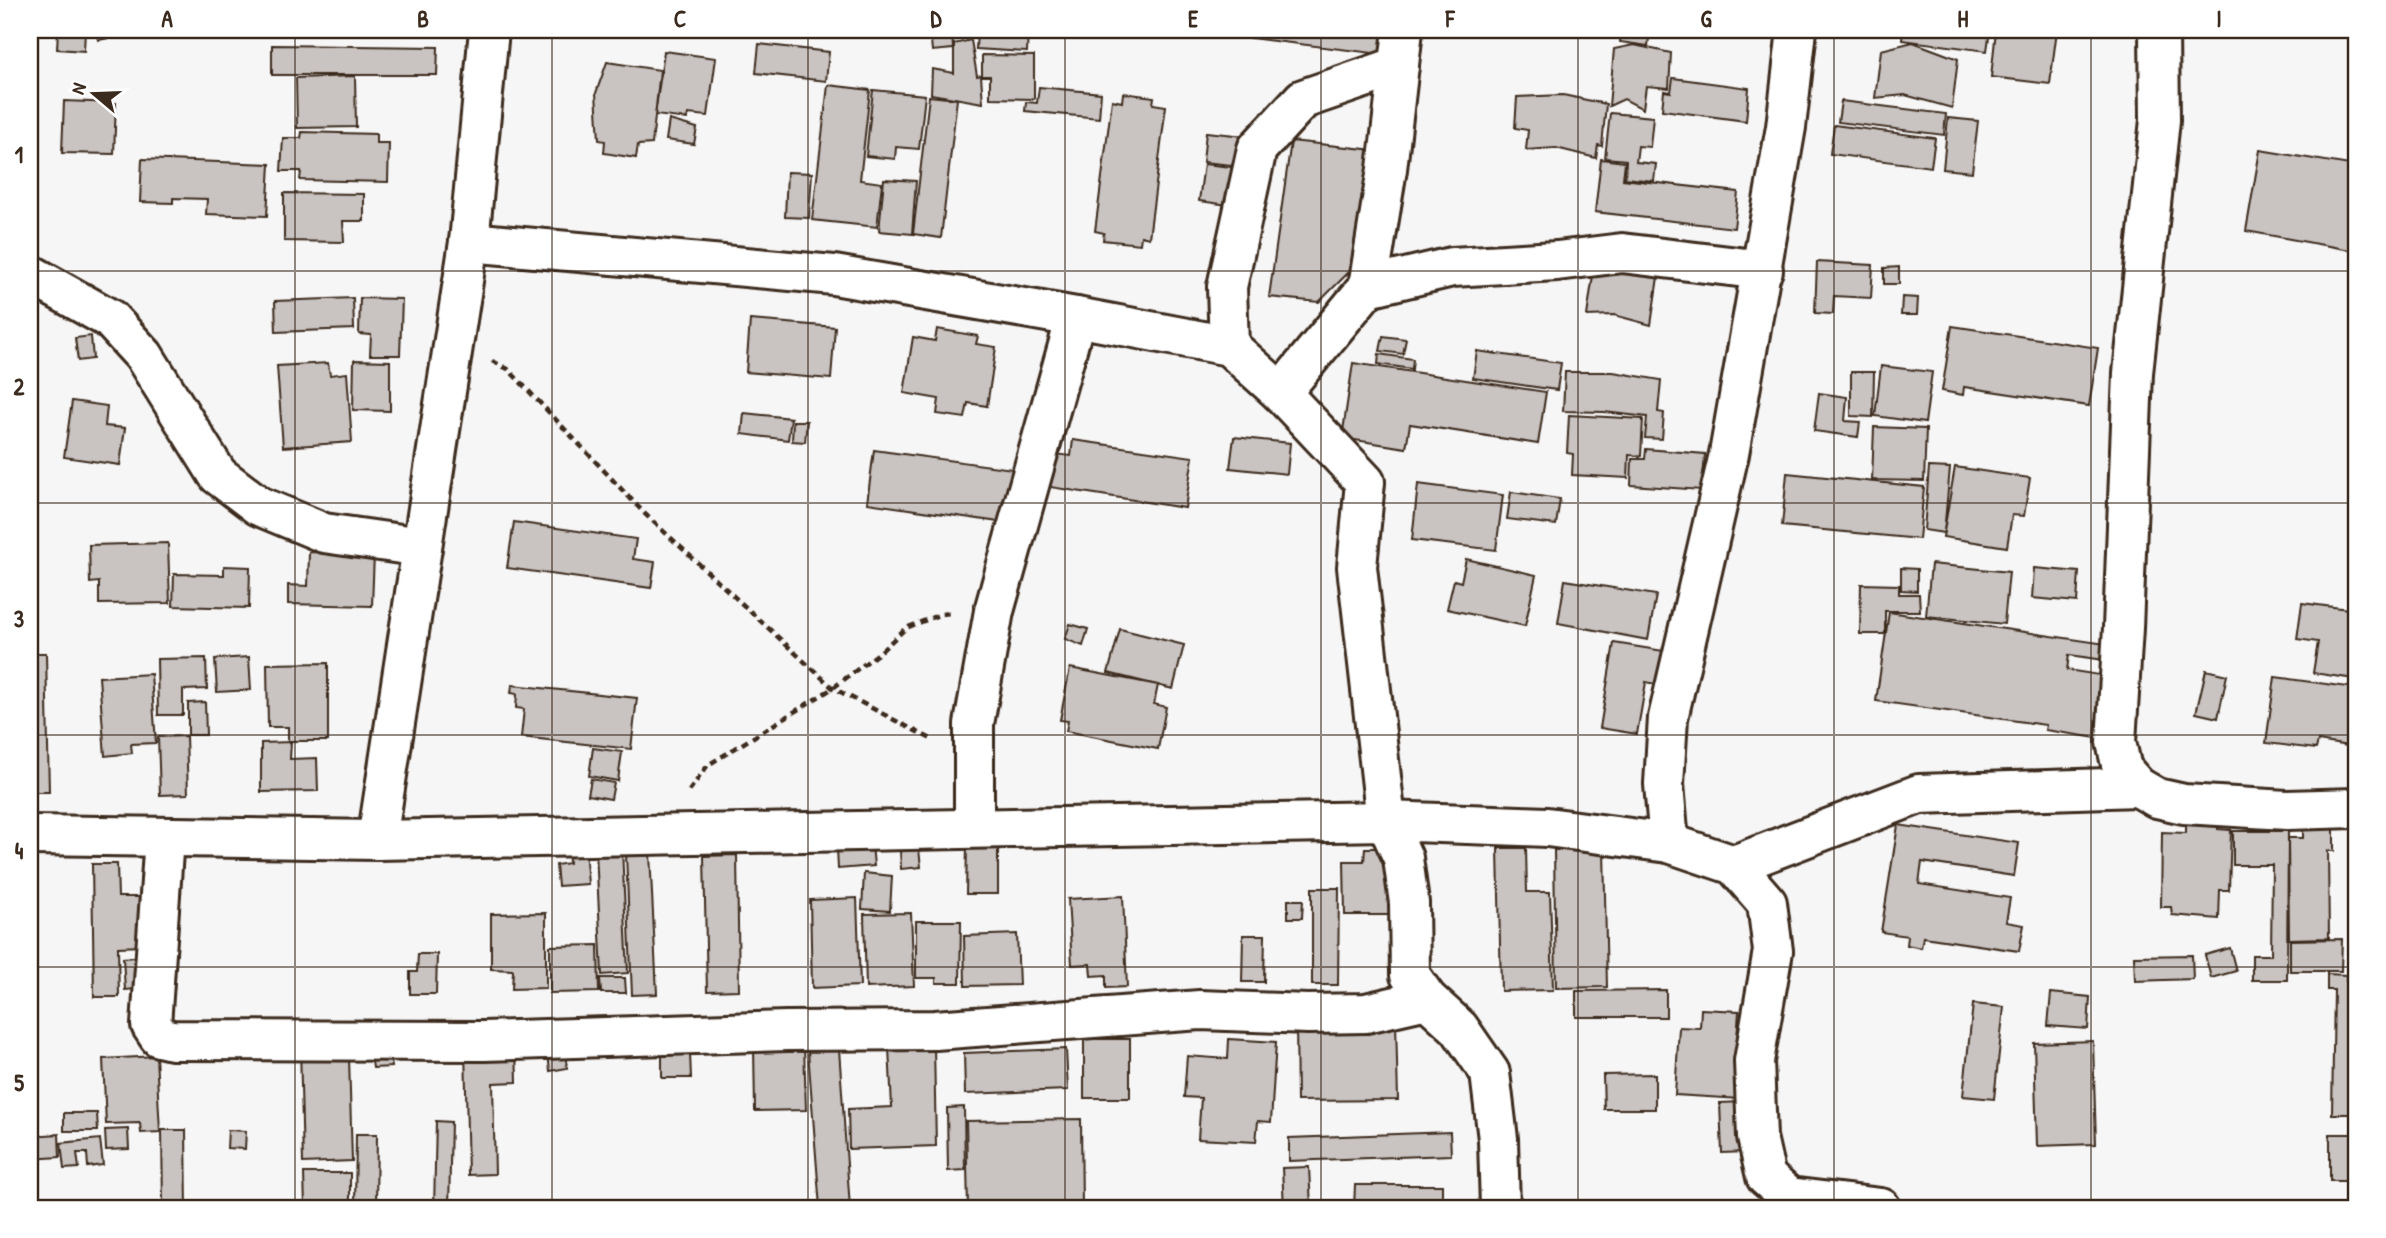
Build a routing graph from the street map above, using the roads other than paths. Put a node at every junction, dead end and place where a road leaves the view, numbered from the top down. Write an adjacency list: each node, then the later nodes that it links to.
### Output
1 (489, 30): 5 (street)
2 (1797, 30): 6 (street)
3 (2159, 30): 13 (street)
4 (1401, 48): 8 (street); 10 (street)
5 (469, 242): 9 (street); 12 (street)
6 (1763, 270): 8 (street); 20 (street)
7 (30, 274): 12 (street)
8 (1368, 287): 11 (street)
9 (1076, 317): 10 (street); 16 (street)
10 (1230, 346): 11 (street)
11 (1281, 393): 15 (street)
12 (422, 547): 19 (street)
13 (2138, 787): 14 (street); 21 (street)
14 (2356, 808)
15 (1386, 821): 16 (street); 20 (street); 22 (street)
16 (974, 828): 19 (street)
17 (30, 835): 18 (street)
18 (164, 837): 19 (street); 22 (street)
19 (377, 840)
20 (1669, 844): 21 (street)
21 (1734, 865): 24 (street)
22 (1427, 999): 23 (street)
23 (1500, 1208)
24 (1881, 1208)

